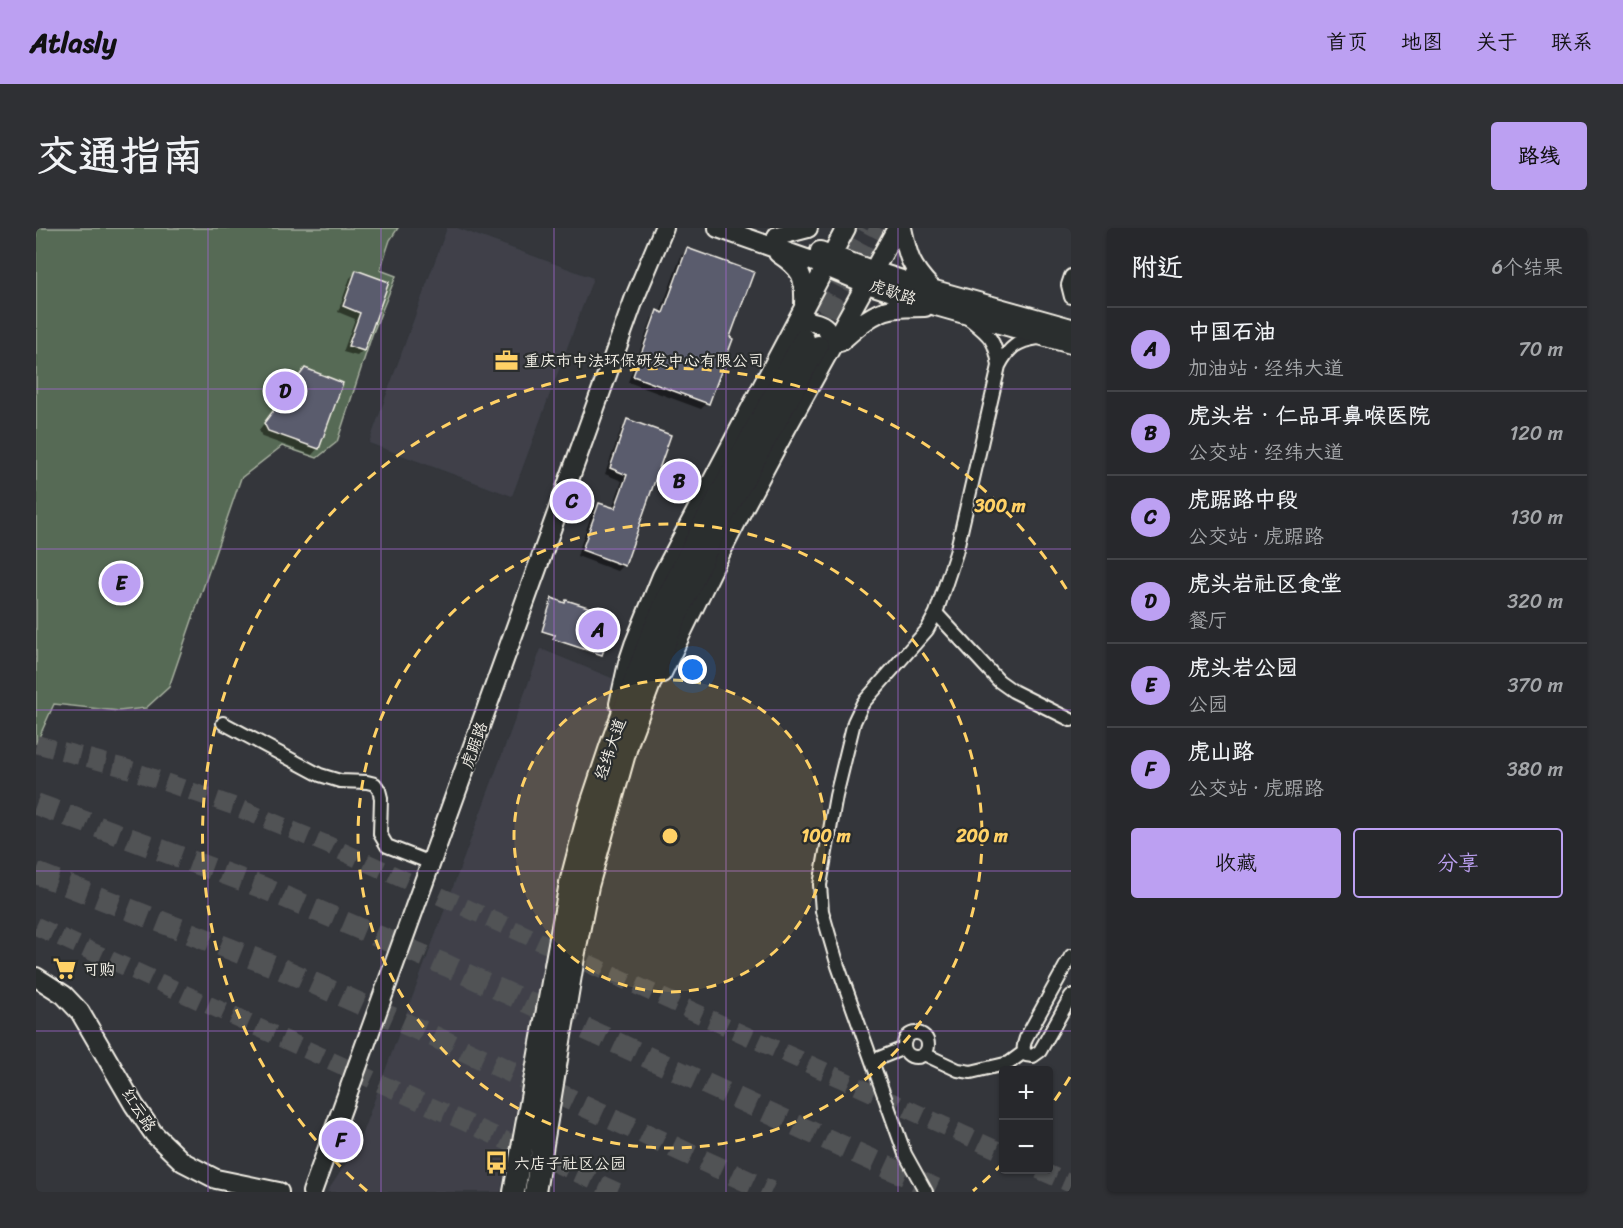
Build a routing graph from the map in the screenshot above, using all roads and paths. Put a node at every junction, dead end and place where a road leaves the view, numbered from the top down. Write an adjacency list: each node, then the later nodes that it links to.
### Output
1 (654, 228): 11 (street, 虎踞路)
2 (664, 228): 11 (street, 虎踞路)
3 (718, 228): 7 (street, 虎歇路)
4 (808, 228): 7 (street)
5 (846, 228): 8 (street)
6 (899, 228): 10 (street); 13 (street)
7 (764, 235): 8 (street, 虎歇路); 14 (street)
8 (828, 261): 10 (street, 虎歇路); 14 (street)
9 (1071, 276): 12 (street)
10 (870, 278): 13 (street, 虎歇路); 18 (street)
11 (635, 297): 24 (street, 虎踞路)
12 (1071, 297)
13 (934, 298): 15 (street, 虎歇路); 16 (street, 虎歇路); 18 (street)
14 (804, 306): 18 (street)
15 (960, 312): 17 (street, 虎歇路); 20 (street)
16 (1071, 328)
17 (1049, 337): 19 (street, 虎歇路); 20 (street)
18 (810, 342): 34 (main road, 经纬大道); 35 (main road, 经纬大道)
19 (1071, 344)
20 (999, 366): 21 (street)
21 (936, 613): 22 (street); 31 (street)
22 (1071, 720)
23 (223, 723): 24 (street)
24 (430, 863): 33 (street, 虎踞路)
25 (1071, 956): 29 (street)
26 (36, 977): 32 (street, 红云路)
27 (1071, 996): 29 (street)
28 (904, 1048): 30 (street); 30 (street); 31 (street)
29 (1024, 1052): 30 (street)
30 (924, 1054)
31 (872, 1061): 36 (street)
32 (279, 1192)
33 (312, 1192)
34 (514, 1192)
35 (535, 1192)
36 (926, 1192)

